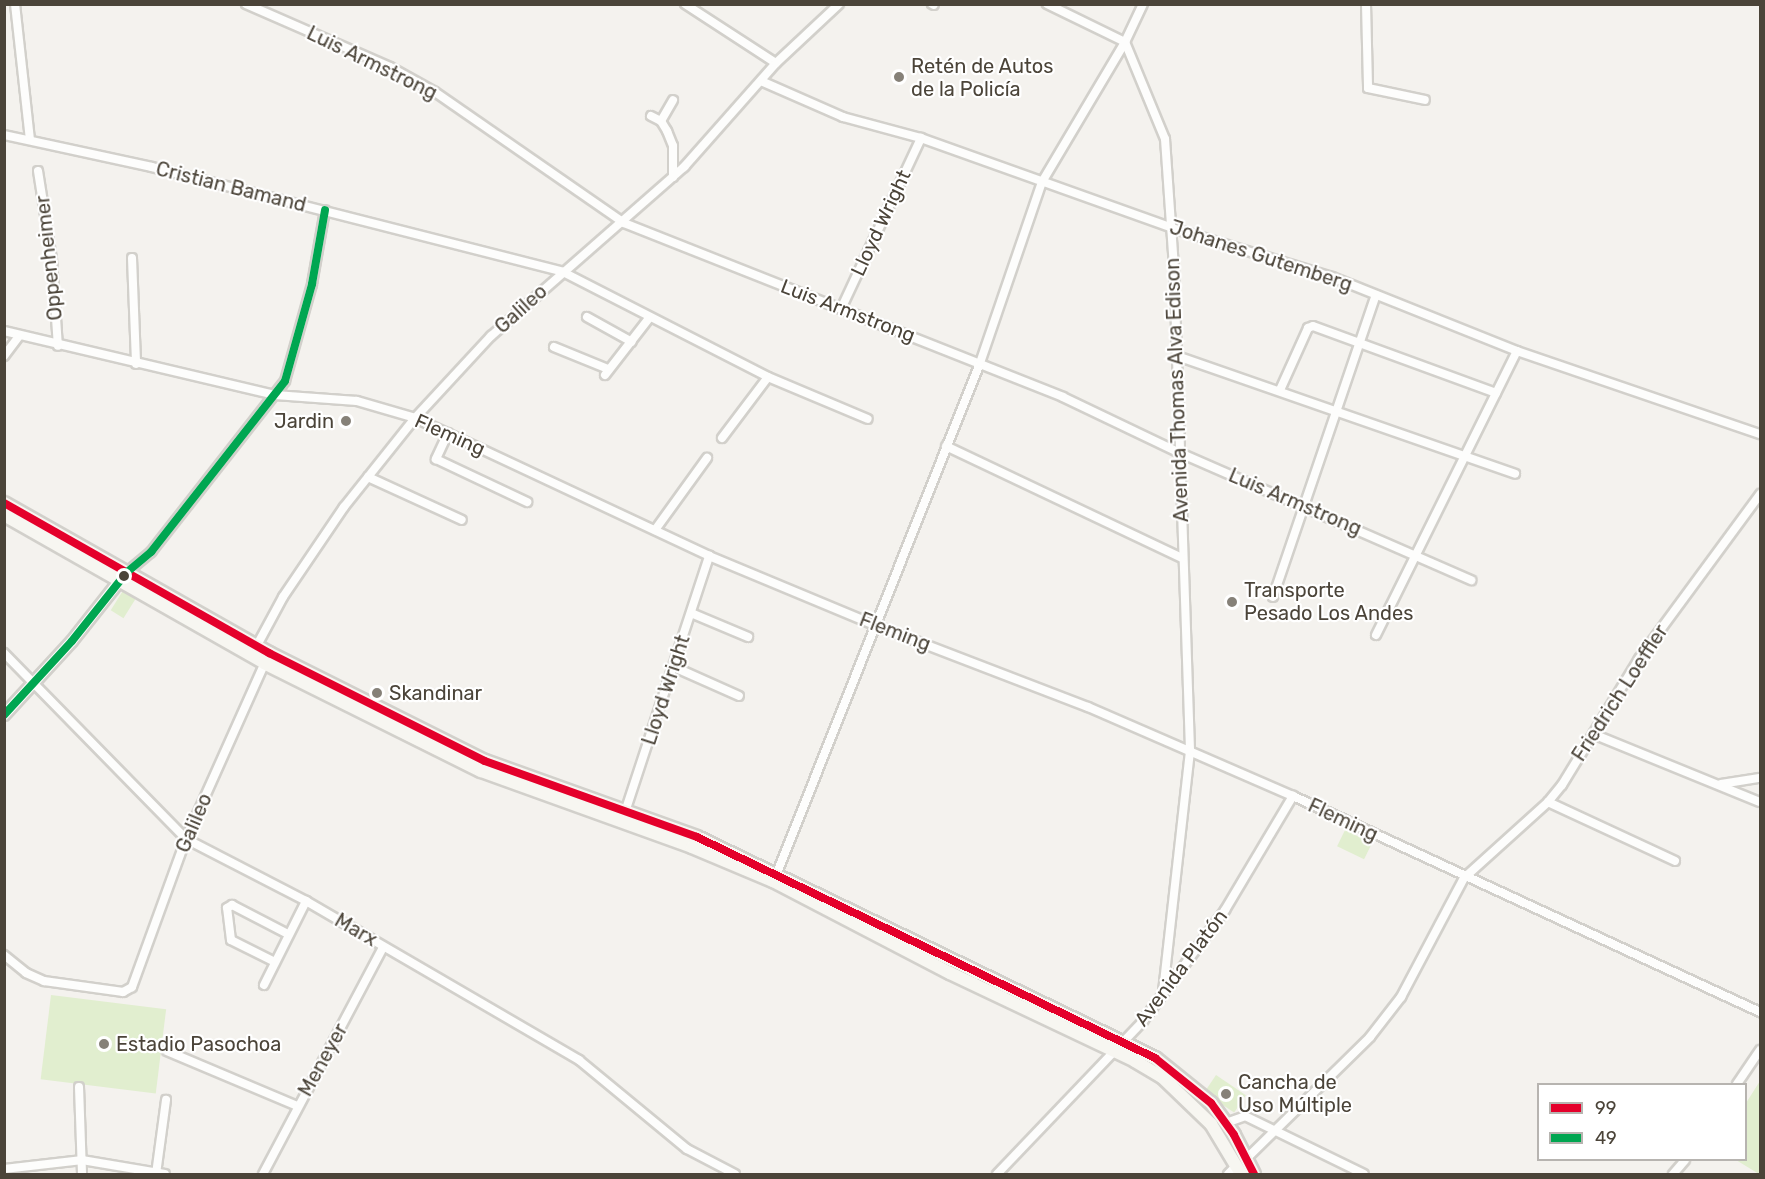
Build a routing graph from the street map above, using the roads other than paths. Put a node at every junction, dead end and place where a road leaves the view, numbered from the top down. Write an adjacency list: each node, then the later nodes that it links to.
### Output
1 (15, 4): 17 (street)
2 (246, 4): 22 (street, Luis Armstrong)
3 (686, 4): 9 (street)
4 (1047, 4): 8 (street)
5 (1143, 4): 8 (street)
6 (1366, 4): 12 (street)
7 (838, 5): 9 (street, Galileo)
8 (1125, 42): 20 (street); 23 (street, Avenida Thomas Alva Edison)
9 (776, 63): 10 (street, Galileo)
10 (761, 81): 16 (street, Johanes Gutemberg); 19 (street, Galileo)
11 (674, 100): 14 (street)
12 (1425, 100)
13 (651, 116): 14 (street)
14 (661, 121): 19 (street)
15 (4, 135): 17 (street, Cristian Bamand)
16 (921, 138): 20 (street, Johanes Gutemberg); 27 (street, Lloyd Wright)
17 (30, 139): 21 (street, Cristian Bamand)
18 (38, 171): 34 (street, Oppenheimer)
19 (674, 177): 22 (street, Galileo)
20 (1042, 182): 23 (street, Johanes Gutemberg); 39 (street)
21 (325, 210): 25 (street, Cristian Bamand); 44 (street)
22 (624, 223): 25 (street, Galileo); 27 (street, Luis Armstrong)
23 (1172, 228): 26 (street, Johanes Gutemberg); 38 (street, Avenida Thomas Alva Edison)
24 (132, 258): 40 (street)
25 (563, 272): 29 (street, Cristian Bamand); 46 (street, Galileo)
26 (1376, 295): 33 (street); 36 (street, Johanes Gutemberg)
27 (841, 309): 39 (street, Luis Armstrong)
28 (587, 317): 32 (street)
29 (650, 317): 32 (street); 41 (street, Cristian Bamand)
30 (4, 331): 31 (street, Fleming)
31 (19, 336): 34 (street, Fleming); 37 (street)
32 (632, 342): 35 (street)
33 (1359, 342): 42 (street); 43 (street); 45 (street)
34 (58, 346): 40 (street, Fleming)
35 (554, 347)
36 (1517, 351): 43 (street); 49 (street, Johanes Gutemberg)
37 (4, 356)
38 (1177, 356): 42 (street); 52 (street, Avenida Thomas Alva Edison)
39 (980, 363): 51 (street); 52 (street, Luis Armstrong)
40 (136, 364): 44 (street, Fleming)
41 (768, 377): 47 (street, Cristian Bamand); 50 (street)
42 (1281, 390): 45 (street)
43 (1496, 393): 53 (street)
44 (275, 395): 46 (street, Fleming); 67 (street)
45 (1336, 410): 53 (street); 60 (street)
46 (415, 418): 48 (street, Fleming); 56 (street, Galileo)
47 (868, 419)
48 (448, 433): 58 (street); 63 (street, Fleming)
49 (1761, 434)
50 (722, 438)
51 (946, 446): 66 (street); 71 (street)
52 (1180, 453): 60 (street, Luis Armstrong); 66 (street, Avenida Thomas Alva Edison)
53 (1465, 456): 55 (street); 64 (street)
54 (707, 458): 63 (street)
55 (1515, 474)
56 (368, 477): 62 (street); 74 (street, Galileo)
57 (1761, 494): 81 (street, Friedrich Loeffler)
58 (527, 502)
59 (4, 503): 67 (main road)
60 (1304, 505): 64 (street, Luis Armstrong); 69 (street)
61 (4, 515): 67 (main road)
62 (462, 520)
63 (655, 530): 65 (street, Fleming)
64 (1416, 555): 68 (street, Luis Armstrong); 72 (street)
65 (709, 556): 70 (street, Lloyd Wright); 71 (street, Fleming)
66 (1182, 558): 82 (street, Avenida Thomas Alva Edison)
67 (123, 578): 74 (main road); 78 (street)
68 (1472, 580)
69 (1273, 597)
70 (691, 613): 73 (street); 77 (street, Lloyd Wright)
71 (877, 626): 82 (street, Fleming); 91 (street)
72 (1376, 635)
73 (748, 637)
74 (254, 651): 76 (main road)
75 (4, 653): 78 (street, Marx)
76 (267, 658): 88 (main road); 89 (street, Galileo)
77 (674, 667): 79 (street); 88 (street, Lloyd Wright)
78 (34, 683): 80 (street); 89 (street, Marx)
79 (739, 696)
80 (4, 715)
81 (1593, 735): 84 (street); 86 (street, Friedrich Loeffler)
82 (1190, 751): 85 (street, Fleming); 99 (street, Avenida Thomas Alva Edison)
83 (1761, 778): 84 (street)
84 (1718, 784): 87 (street)
85 (1293, 796): 92 (street, Fleming); 99 (street, Avenida Platón)
86 (1548, 802): 90 (street); 92 (street, Friedrich Loeffler)
87 (1761, 802)
88 (623, 818): 91 (main road)
89 (186, 839): 93 (street, Marx); 96 (street, Galileo)
90 (1675, 861)
91 (775, 877): 101 (main road)
92 (1464, 878): 100 (street, Fleming); 109 (street)
93 (306, 901): 94 (street); 95 (street, Marx)
94 (288, 934): 97 (street); 97 (street)
95 (383, 947): 107 (street, Meneyer); 115 (street, Marx)
96 (4, 955)
97 (275, 962): 98 (street)
98 (264, 985)
99 (1163, 991): 101 (street, Avenida Platón)
100 (1761, 1012)
101 (1120, 1048): 108 (main road); 112 (main road); 118 (street, Avenida Platón)
102 (1761, 1050): 104 (street)
103 (167, 1051): 107 (street)
104 (1738, 1083)
105 (79, 1087): 110 (street)
106 (166, 1100): 114 (street)
107 (297, 1107): 117 (street, Meneyer)
108 (1226, 1123): 109 (street); 112 (main road)
109 (1274, 1131): 112 (street); 121 (street)
110 (82, 1160): 113 (street); 114 (street); 116 (street)
111 (1684, 1161): 122 (street)
112 (1242, 1166): 119 (street); 120 (main road)
113 (4, 1169)
114 (159, 1173)
115 (730, 1173)
116 (82, 1174)
117 (263, 1174)
118 (997, 1174)
119 (1228, 1174)
120 (1254, 1174)
121 (1364, 1174)
122 (1672, 1174)

